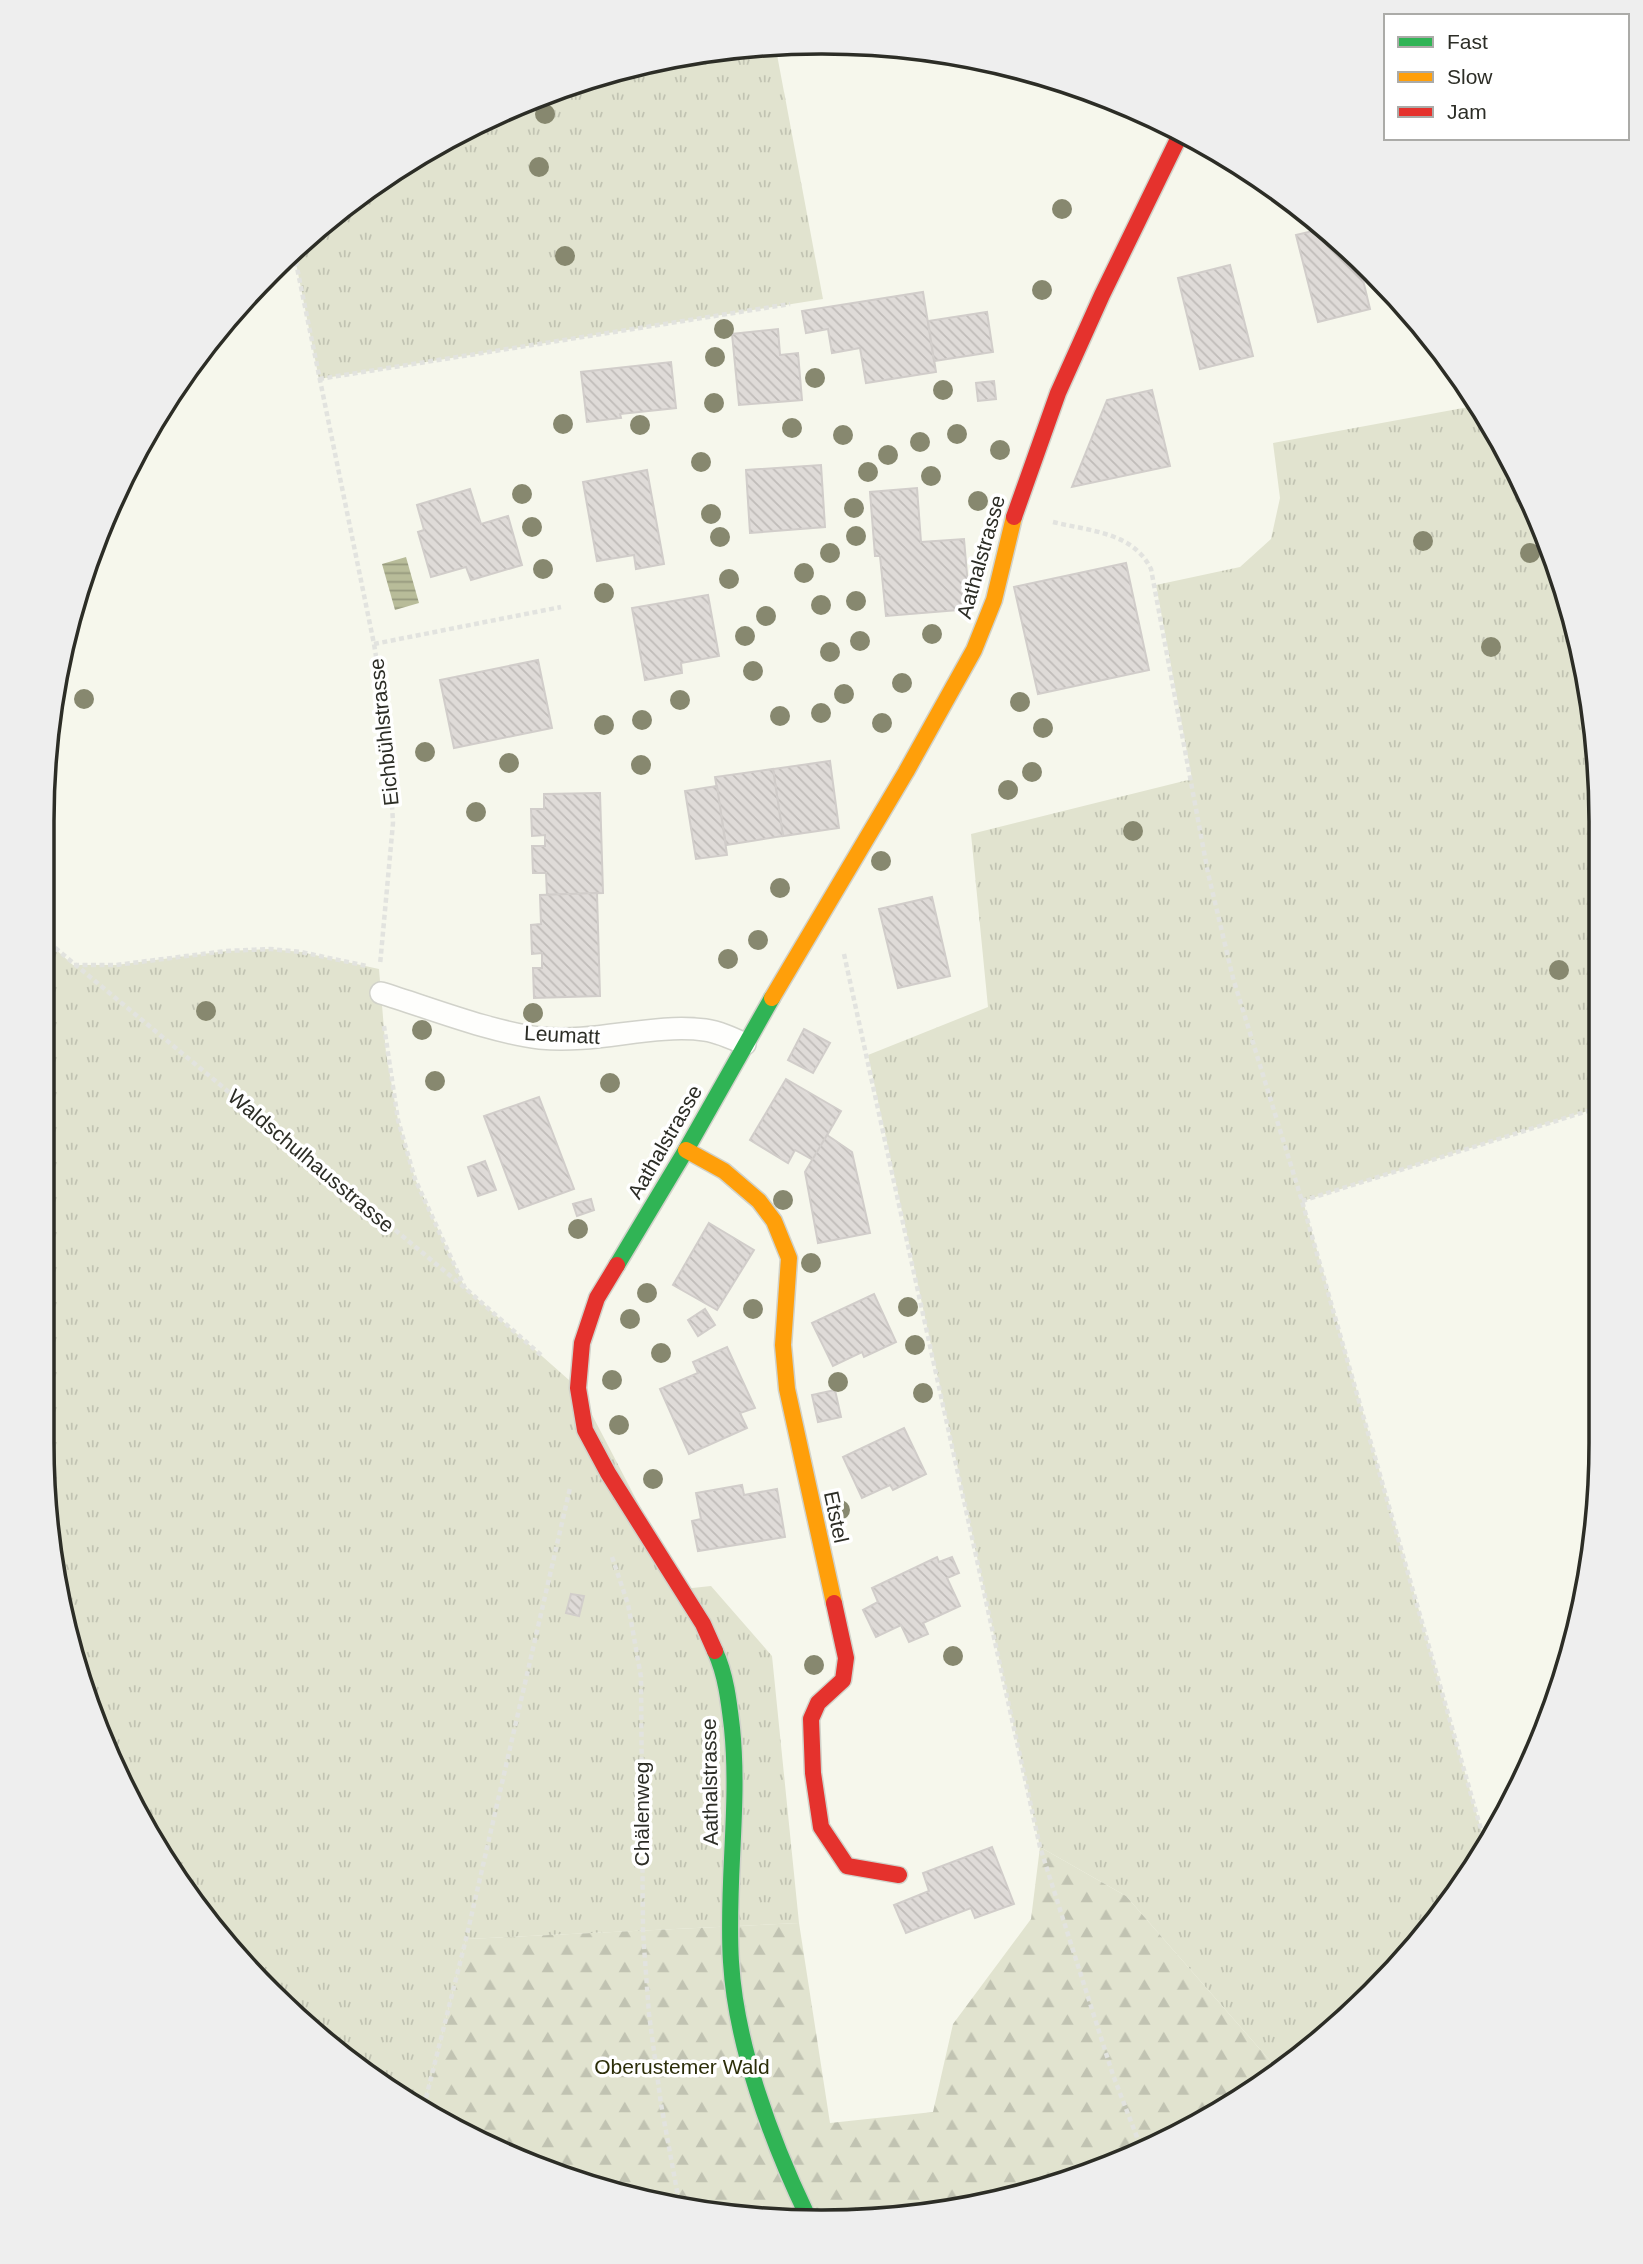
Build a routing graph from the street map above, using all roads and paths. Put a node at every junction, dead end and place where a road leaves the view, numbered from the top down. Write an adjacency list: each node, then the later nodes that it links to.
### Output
1 (1177, 142): 5 (street, Aathalstrasse)
2 (296, 263): 4 (path, Eichbühlstrasse)
3 (790, 304): 4 (path)
4 (319, 379): 7 (path, Eichbühlstrasse)
5 (1015, 513): 12 (street, Aathalstrasse); 15 (path)
6 (561, 607): 7 (path)
7 (374, 644): 10 (path, Eichbühlstrasse)
8 (54, 948): 10 (path, Waldschulhausstrasse)
9 (844, 951): 23 (path)
10 (73, 965): 16 (path, Waldschulhausstrasse)
11 (381, 993): 12 (lane, Leumatt); 16 (path)
12 (745, 1044): 14 (street, Aathalstrasse)
13 (1589, 1111): 15 (path)
14 (686, 1150): 17 (street, Aathalstrasse); 21 (street, Etstel)
15 (1302, 1201): 20 (path)
16 (465, 1288): 17 (path, Waldschulhausstrasse)
17 (579, 1388): 25 (street, Aathalstrasse)
18 (572, 1482): 22 (path)
19 (607, 1544): 24 (path, Chälenweg)
20 (1482, 1833)
21 (899, 1875)
22 (426, 2099)
23 (1139, 2141)
24 (678, 2196)
25 (804, 2209)

